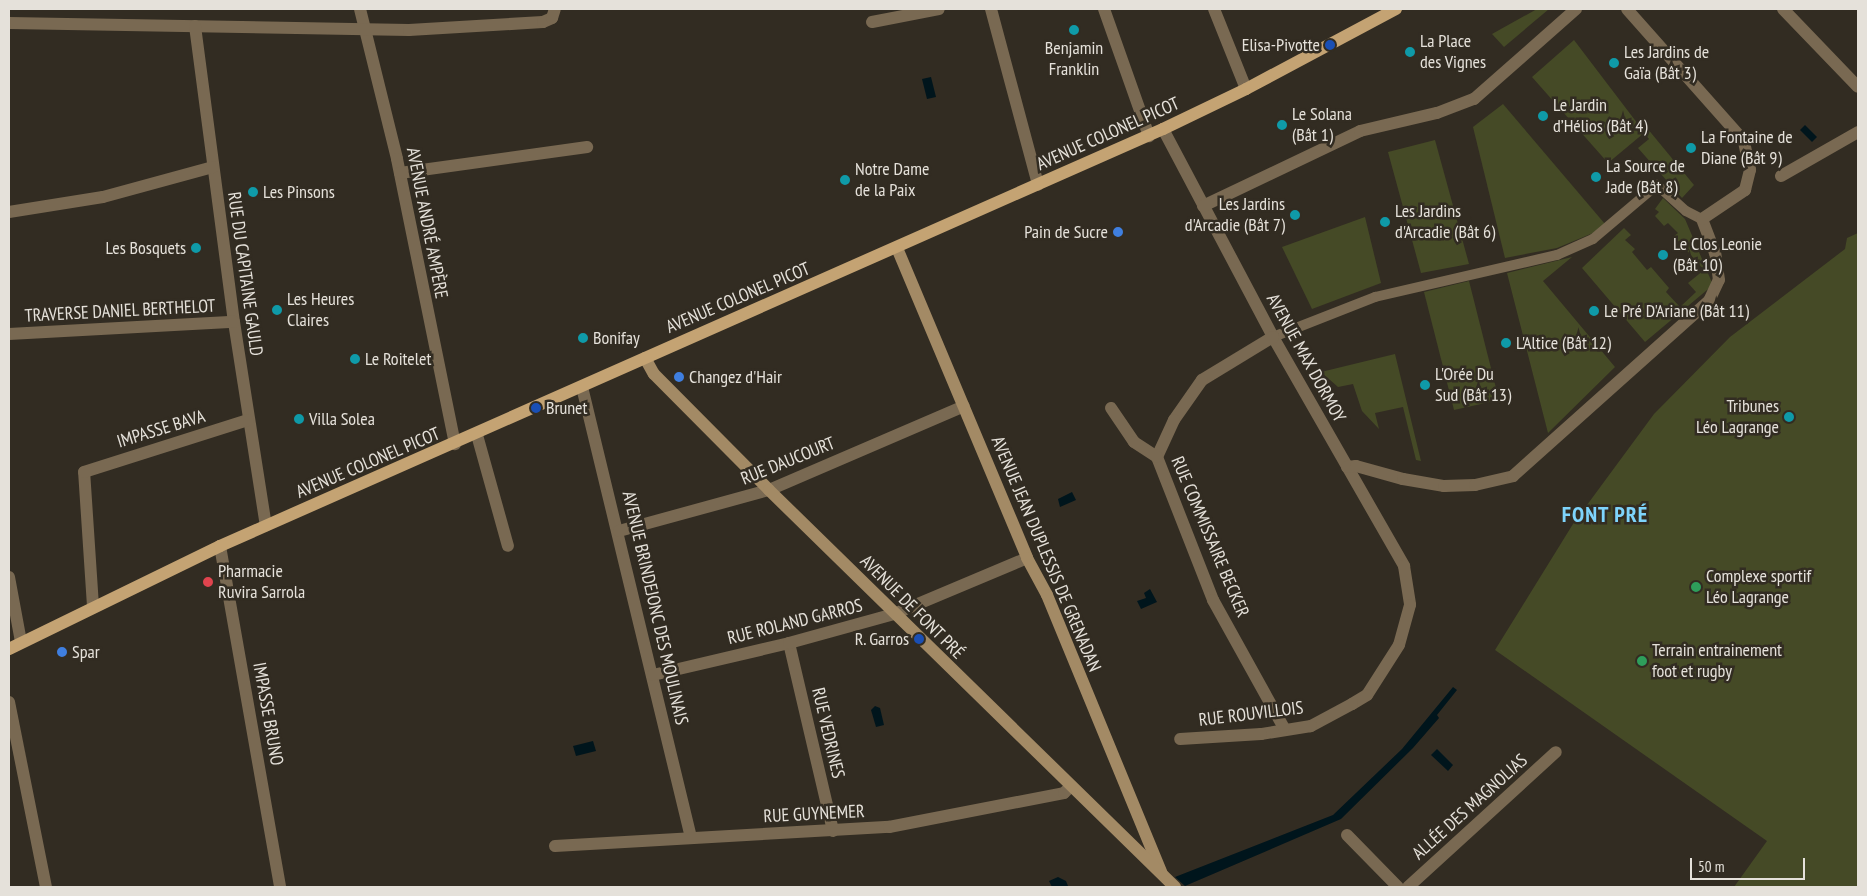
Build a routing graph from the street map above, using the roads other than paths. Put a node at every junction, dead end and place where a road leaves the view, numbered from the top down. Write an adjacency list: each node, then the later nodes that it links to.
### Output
1 (360, 9): 14 (street, AVENUE ANDRÉ AMPÈRE)
2 (555, 9): 14 (street)
3 (939, 9): 11 (street)
4 (991, 9): 24 (street)
5 (1104, 9): 19 (street)
6 (1214, 9): 16 (street)
7 (1396, 9): 16 (main road, AVENUE COLONEL PICOT)
8 (1576, 9): 25 (street)
9 (1627, 9): 27 (street)
10 (1783, 9): 15 (street)
11 (872, 22)
12 (9, 23): 13 (street)
13 (195, 26): 14 (street); 21 (street, RUE DU CAPITAINE GAULD)
14 (366, 31): 22 (street, AVENUE ANDRÉ AMPÈRE)
15 (1858, 87)
16 (1246, 89): 17 (main road, AVENUE COLONEL PICOT)
17 (1163, 130): 19 (main road, AVENUE COLONEL PICOT); 25 (street, AVENUE MAX DORMOY)
18 (1858, 132): 23 (street)
19 (1149, 136): 24 (main road, AVENUE COLONEL PICOT)
20 (588, 147): 22 (street)
21 (213, 167): 26 (street); 29 (street, RUE DU CAPITAINE GAULD)
22 (400, 173): 38 (street, AVENUE ANDRÉ AMPÈRE)
23 (1781, 176)
24 (1038, 185): 28 (main road, AVENUE COLONEL PICOT)
25 (1203, 206): 31 (street, AVENUE MAX DORMOY)
26 (9, 212)
27 (1702, 220): 31 (street); 40 (street)
28 (897, 248): 32 (main road, AVENUE COLONEL PICOT); 34 (main road, AVENUE JEAN DUPLESSIS DE GRENADAN)
29 (234, 322): 30 (street, TRAVERSE DANIEL BERTHELOT); 36 (street, RUE DU CAPITAINE GAULD)
30 (9, 334)
31 (1273, 337): 39 (street, RUE COMMISSAIRE BECKER); 40 (street, AVENUE MAX DORMOY)
32 (645, 358): 33 (main road, AVENUE COLONEL PICOT); 41 (main road, AVENUE DE FONT PRÉ)
33 (582, 387): 37 (main road, AVENUE COLONEL PICOT); 43 (street, AVENUE BRINDEJONC DES MOULINAIS)
34 (964, 406): 41 (street, RUE DAUCOURT); 46 (main road, AVENUE JEAN DUPLESSIS DE GRENADAN)
35 (1111, 408): 39 (street)
36 (248, 420): 42 (street, RUE DU CAPITAINE GAULD); 49 (street, IMPASSE BAVA)
37 (477, 434): 38 (main road, AVENUE COLONEL PICOT); 45 (street)
38 (455, 444): 42 (main road, AVENUE COLONEL PICOT)
39 (1157, 457): 56 (street, RUE COMMISSAIRE BECKER)
40 (1347, 467): 48 (street, AVENUE MAX DORMOY)
41 (769, 490): 43 (street, RUE DAUCOURT); 50 (main road, AVENUE DE FONT PRÉ)
42 (266, 526): 44 (main road, AVENUE COLONEL PICOT)
43 (618, 531): 54 (street, AVENUE BRINDEJONC DES MOULINAIS)
44 (220, 546): 49 (main road, AVENUE COLONEL PICOT); 68 (street, IMPASSE BRUNO)
45 (508, 546)
46 (1027, 558): 50 (street, RUE ROLAND GARROS); 60 (main road, AVENUE JEAN DUPLESSIS DE GRENADAN)
47 (9, 577): 51 (street)
48 (1410, 605): 56 (street, RUE ROUVILLOIS)
49 (93, 606): 51 (main road, AVENUE COLONEL PICOT)
50 (894, 614): 52 (street, RUE ROLAND GARROS); 59 (main road, AVENUE DE FONT PRÉ)
51 (21, 642): 53 (main road, AVENUE COLONEL PICOT)
52 (789, 643): 54 (street, RUE ROLAND GARROS); 61 (street, RUE VEDRINES)
53 (9, 649)
54 (653, 675): 64 (street, AVENUE BRINDEJONC DES MOULINAIS)
55 (9, 702): 67 (street)
56 (1284, 728): 57 (street, RUE ROUVILLOIS)
57 (1180, 739)
58 (1556, 752): 71 (street, ALLÉE DES MAGNOLIAS)
59 (1070, 787): 61 (street, RUE GUYNEMER); 63 (main road, AVENUE DE FONT PRÉ)
60 (1143, 828): 63 (street); 66 (main road, AVENUE JEAN DUPLESSIS DE GRENADAN)
61 (833, 830): 64 (street, RUE GUYNEMER)
62 (1347, 835): 70 (street)
63 (1119, 836): 66 (main road, AVENUE DE FONT PRÉ)
64 (691, 838): 65 (street, RUE GUYNEMER)
65 (555, 846)
66 (1162, 874): 69 (main road, AVENUE DE FONT PRÉ)
67 (46, 887)
68 (280, 887)
69 (1175, 887)
70 (1398, 887)
71 (1408, 887)

